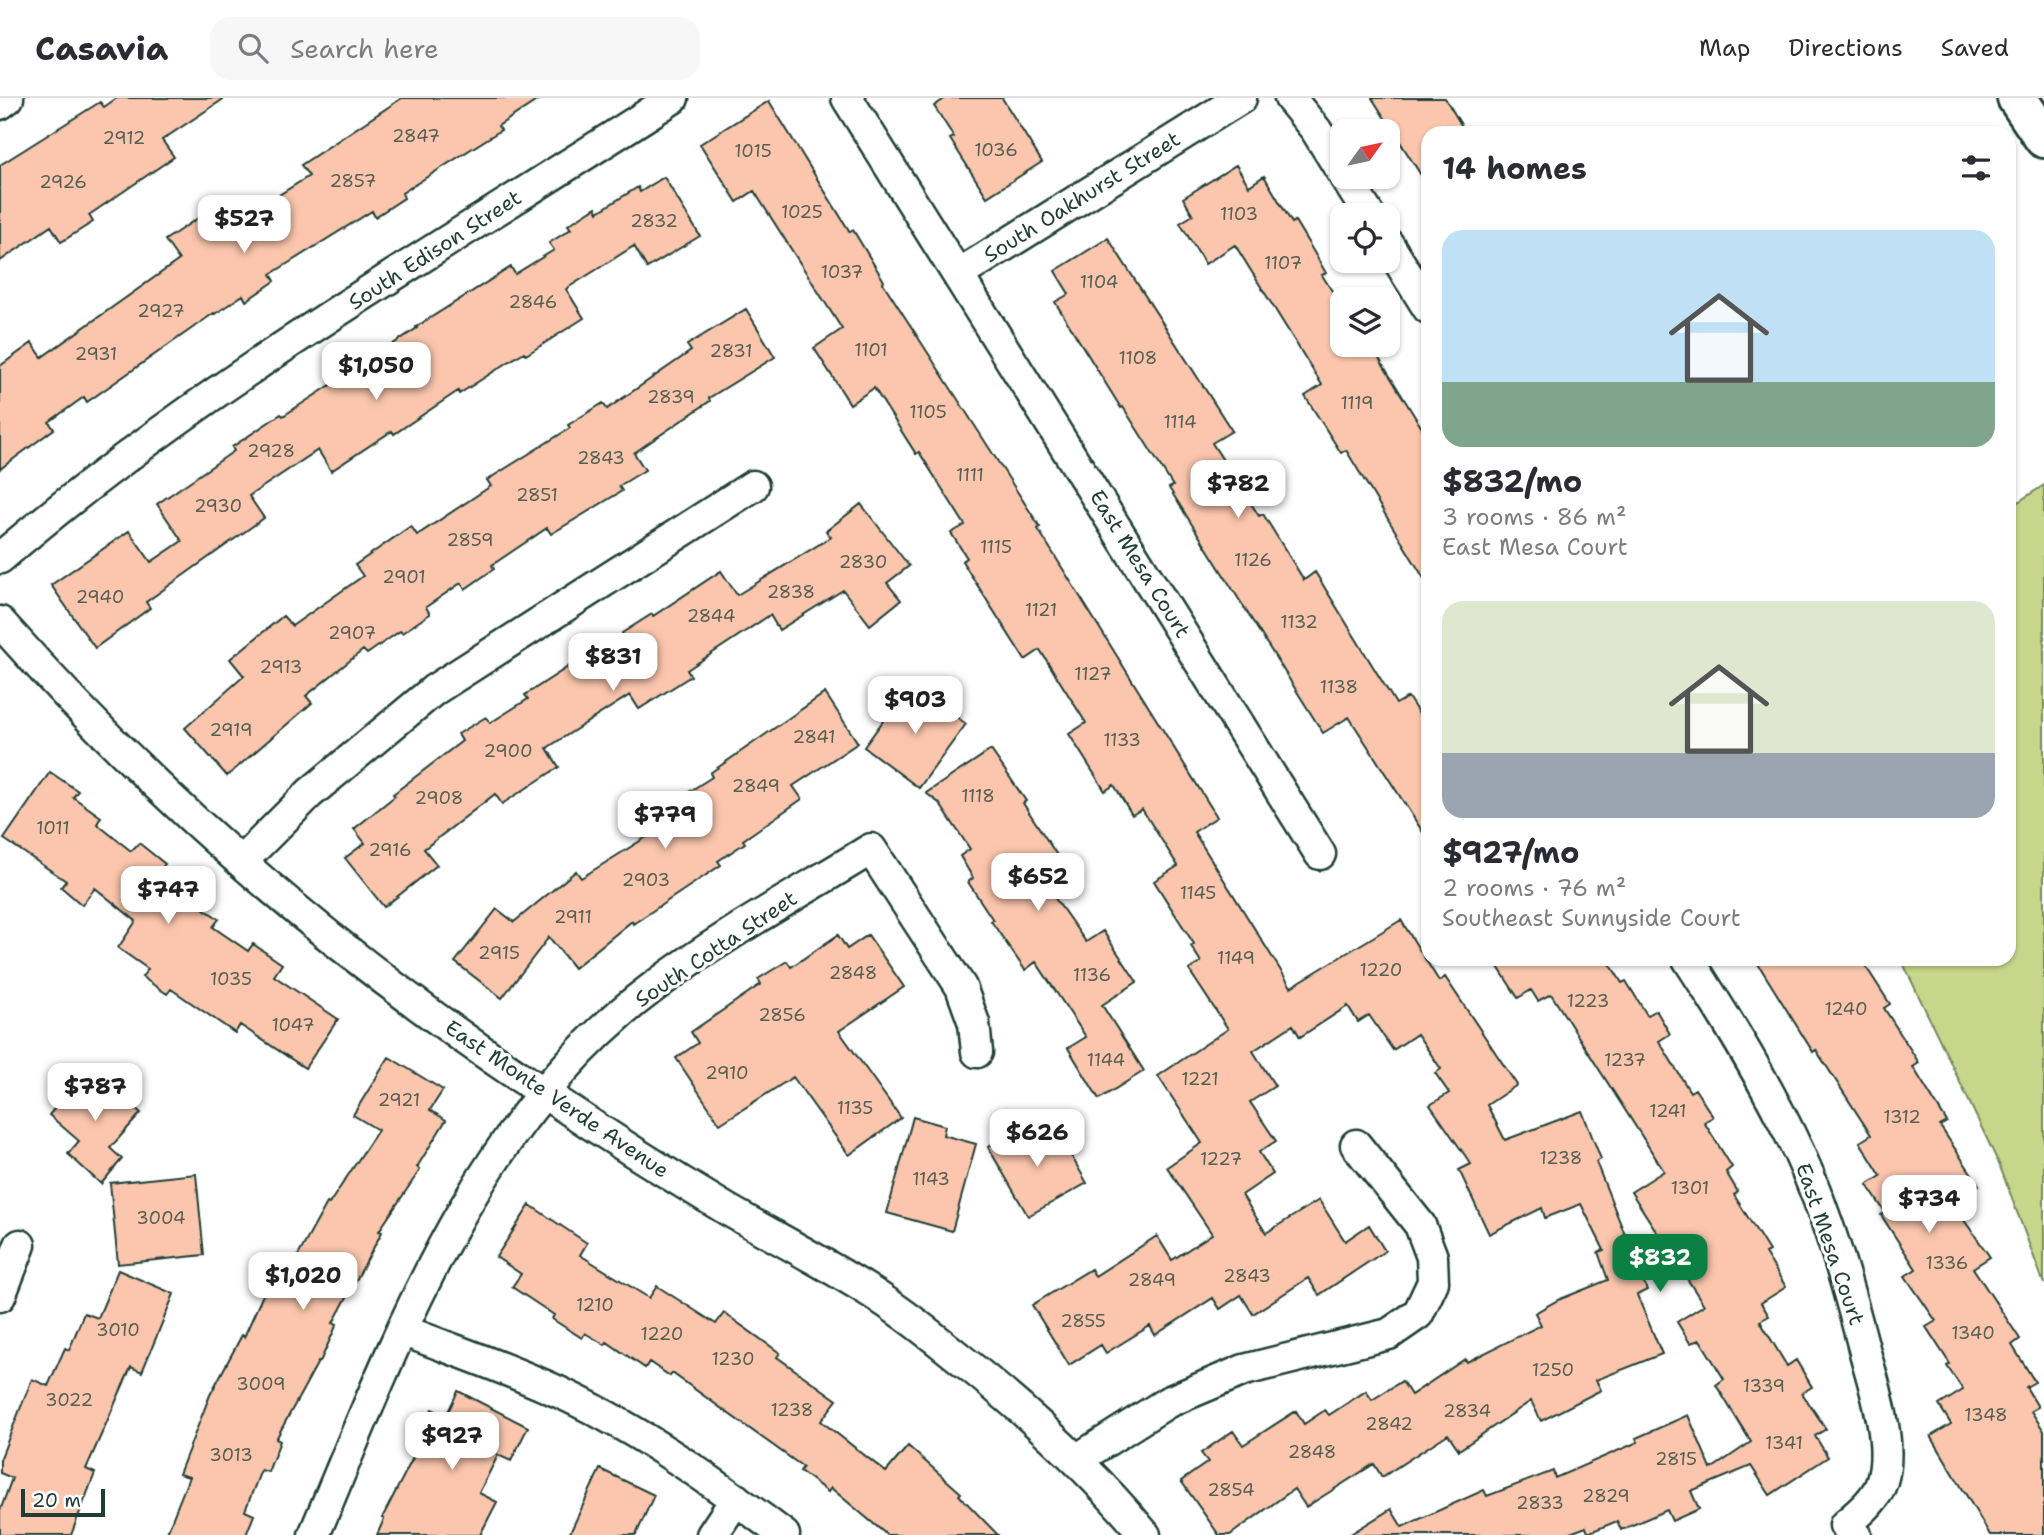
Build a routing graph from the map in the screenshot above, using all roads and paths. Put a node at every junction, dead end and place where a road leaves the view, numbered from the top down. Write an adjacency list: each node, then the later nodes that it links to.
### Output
1 (8, 98): 7 (street)
2 (673, 98): 14 (street, South Edison Street)
3 (847, 98): 11 (street, East Mesa Court)
4 (1241, 98): 11 (street, South Oakhurst Street)
5 (1290, 98): 9 (street)
6 (2017, 98): 8 (street)
7 (0, 104)
8 (2044, 138)
9 (1330, 153)
10 (1400, 263): 12 (street)
11 (959, 274): 16 (street, East Mesa Court)
12 (1421, 297)
13 (752, 486): 17 (street)
14 (0, 558)
15 (0, 622): 17 (street, East Monte Verde Avenue)
16 (1320, 853)
17 (242, 861): 20 (street, East Monte Verde Avenue)
18 (1693, 966): 27 (street, East Mesa Court)
19 (977, 1052): 20 (street, South Cotta Street)
20 (541, 1092): 24 (street, South Cotta Street); 25 (street, East Monte Verde Avenue)
21 (1356, 1145): 25 (street)
22 (20, 1245): 23 (street)
23 (0, 1296)
24 (402, 1329): 26 (street); 28 (street, South Cotta Street)
25 (1076, 1460): 31 (street, East Monte Verde Avenue)
26 (736, 1499): 29 (street); 30 (street)
27 (1843, 1532)
28 (314, 1535)
29 (712, 1535)
30 (784, 1535)
31 (1145, 1535)

